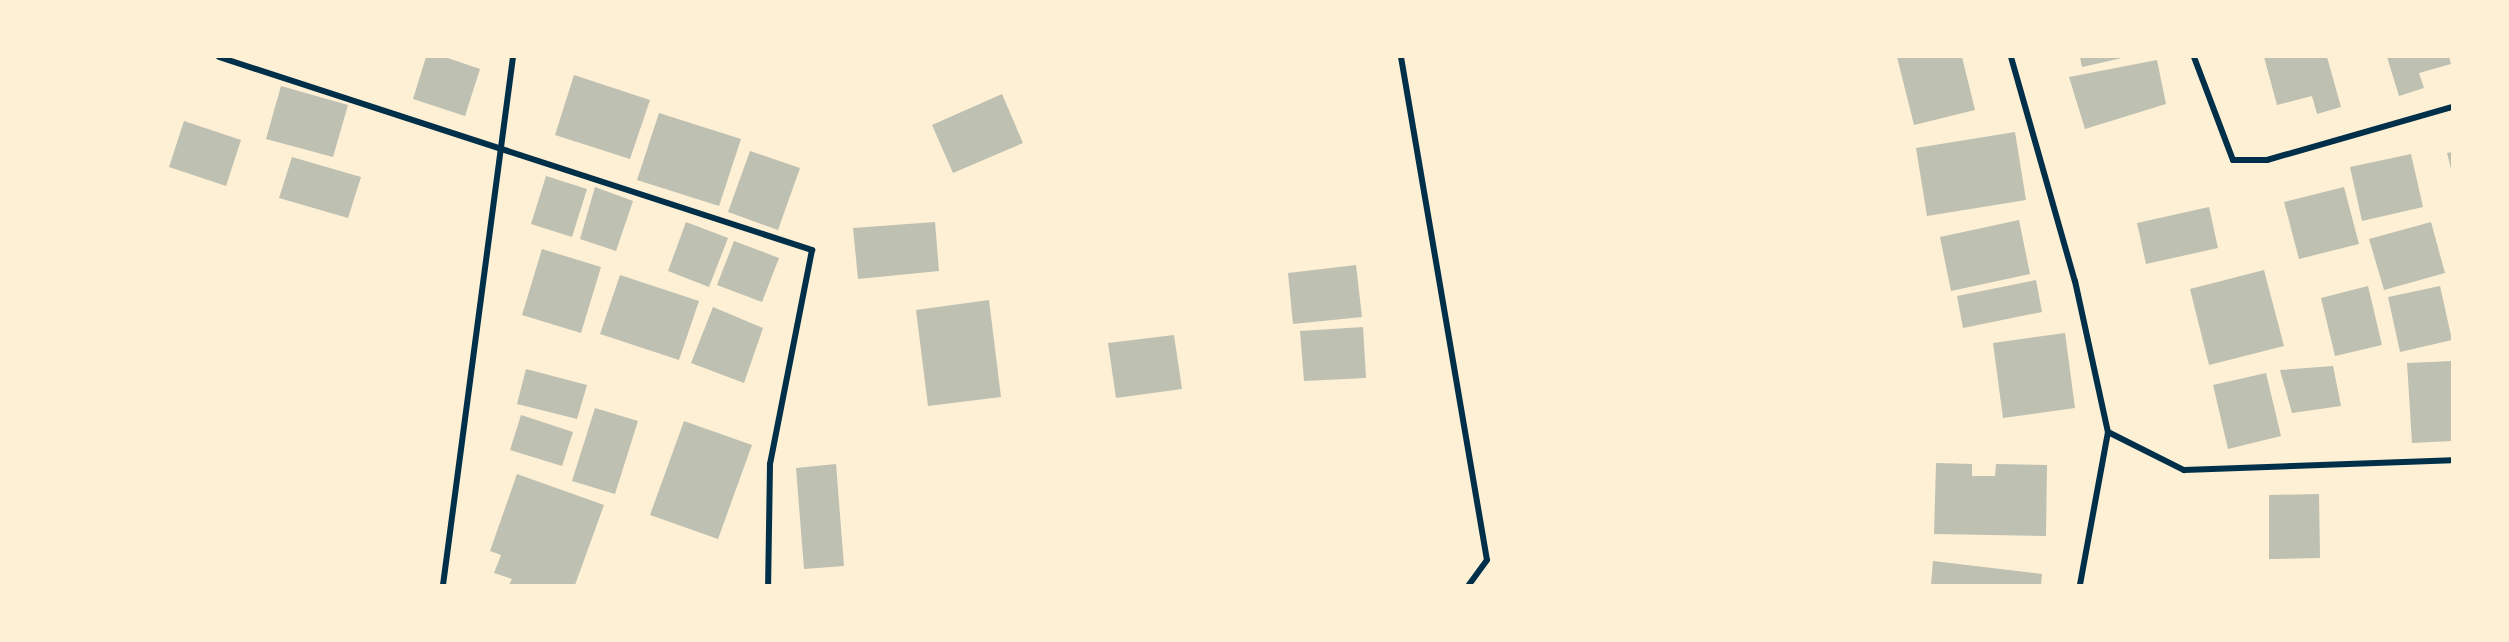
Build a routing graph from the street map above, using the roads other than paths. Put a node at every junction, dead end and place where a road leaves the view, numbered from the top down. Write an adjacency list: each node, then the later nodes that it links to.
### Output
1 (219, 57): 6 (street)
2 (513, 57): 8 (street)
3 (1401, 57): 13 (street)
4 (2011, 57): 9 (street)
5 (2194, 57): 7 (street)
6 (238, 60): 8 (street)
7 (2452, 107)
8 (504, 150): 11 (street); 12 (street)
9 (2108, 432): 10 (street); 14 (street)
10 (2452, 460)
11 (443, 585)
12 (768, 585)
13 (1469, 585)
14 (2080, 585)

